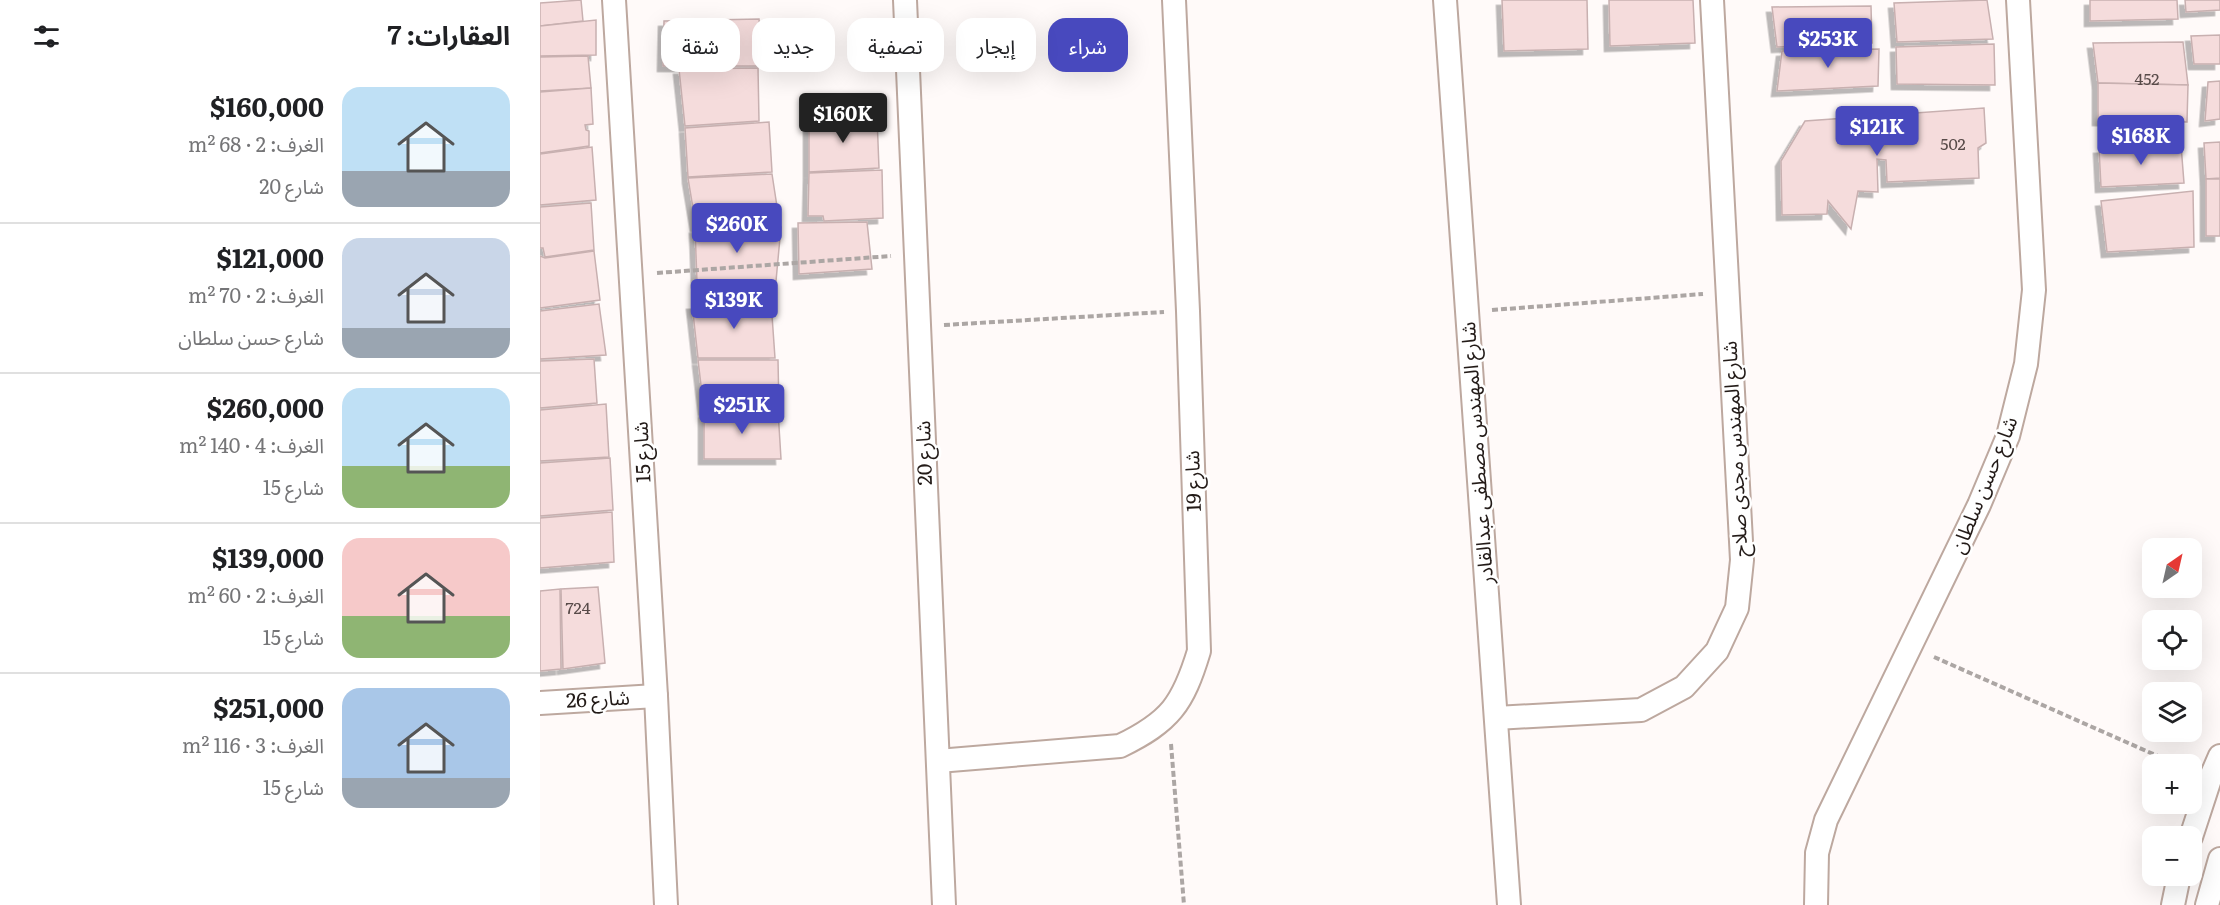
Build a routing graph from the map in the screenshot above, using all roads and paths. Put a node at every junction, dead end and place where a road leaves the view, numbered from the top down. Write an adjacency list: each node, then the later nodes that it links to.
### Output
1 (614, 0): 8 (street, شارع 15)
2 (905, 0): 7 (street, شارع 20)
3 (1174, 0): 10 (street, شارع 19)
4 (1445, 0): 11 (street, شارع المهندس مصطفى عبدالقادر)
5 (1712, 0): 9 (street, شارع المهندس مجدى صلاح)
6 (2018, 0): 13 (street, شارع حسن سلطان)
7 (916, 254): 8 (path); 12 (street, شارع 20)
8 (631, 274): 14 (street, شارع 15)
9 (1728, 293): 11 (path); 17 (street, شارع المهندس مجدى صلاح)
10 (1188, 311): 12 (path); 16 (street, شارع 19)
11 (1467, 311): 17 (street, شارع المهندس مصطفى عبدالقادر)
12 (919, 327): 20 (street, شارع 20)
13 (1911, 646): 18 (path); 28 (street, شارع حسن سلطان)
14 (656, 696): 15 (street, شارع 26); 24 (street, شارع 15)
15 (540, 702)
16 (1169, 715): 20 (street, شارع 19); 26 (path)
17 (1496, 718): 27 (street, شارع المهندس مصطفى عبدالقادر)
18 (2153, 754)
19 (2220, 756): 21 (street)
20 (938, 761): 25 (street, شارع 20)
21 (2195, 826)
22 (2220, 858): 30 (street)
23 (2177, 886): 29 (street)
24 (666, 905)
25 (945, 905)
26 (1184, 905)
27 (1509, 905)
28 (1816, 905)
29 (2173, 905)
30 (2207, 905)

